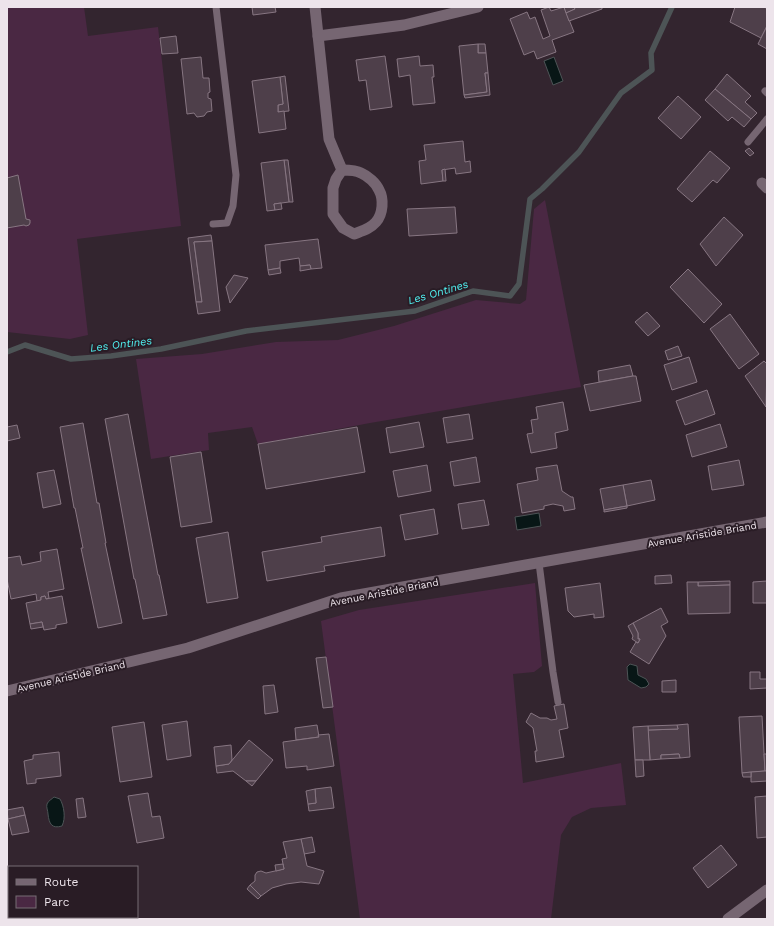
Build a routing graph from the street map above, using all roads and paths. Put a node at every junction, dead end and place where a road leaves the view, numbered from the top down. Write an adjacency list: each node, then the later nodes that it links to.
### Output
1 (216, 7): 8 (lane)
2 (315, 7): 4 (street)
3 (478, 7): 4 (street)
4 (318, 36): 7 (street)
5 (767, 119): 6 (lane)
6 (748, 142)
7 (342, 170): 7 (street)
8 (213, 224)
9 (767, 522): 10 (street, Avenue Aristide Briand)
10 (539, 563): 11 (street, Avenue Aristide Briand); 12 (lane)
11 (7, 691)
12 (558, 702)
13 (767, 890): 14 (street)
14 (728, 919)

